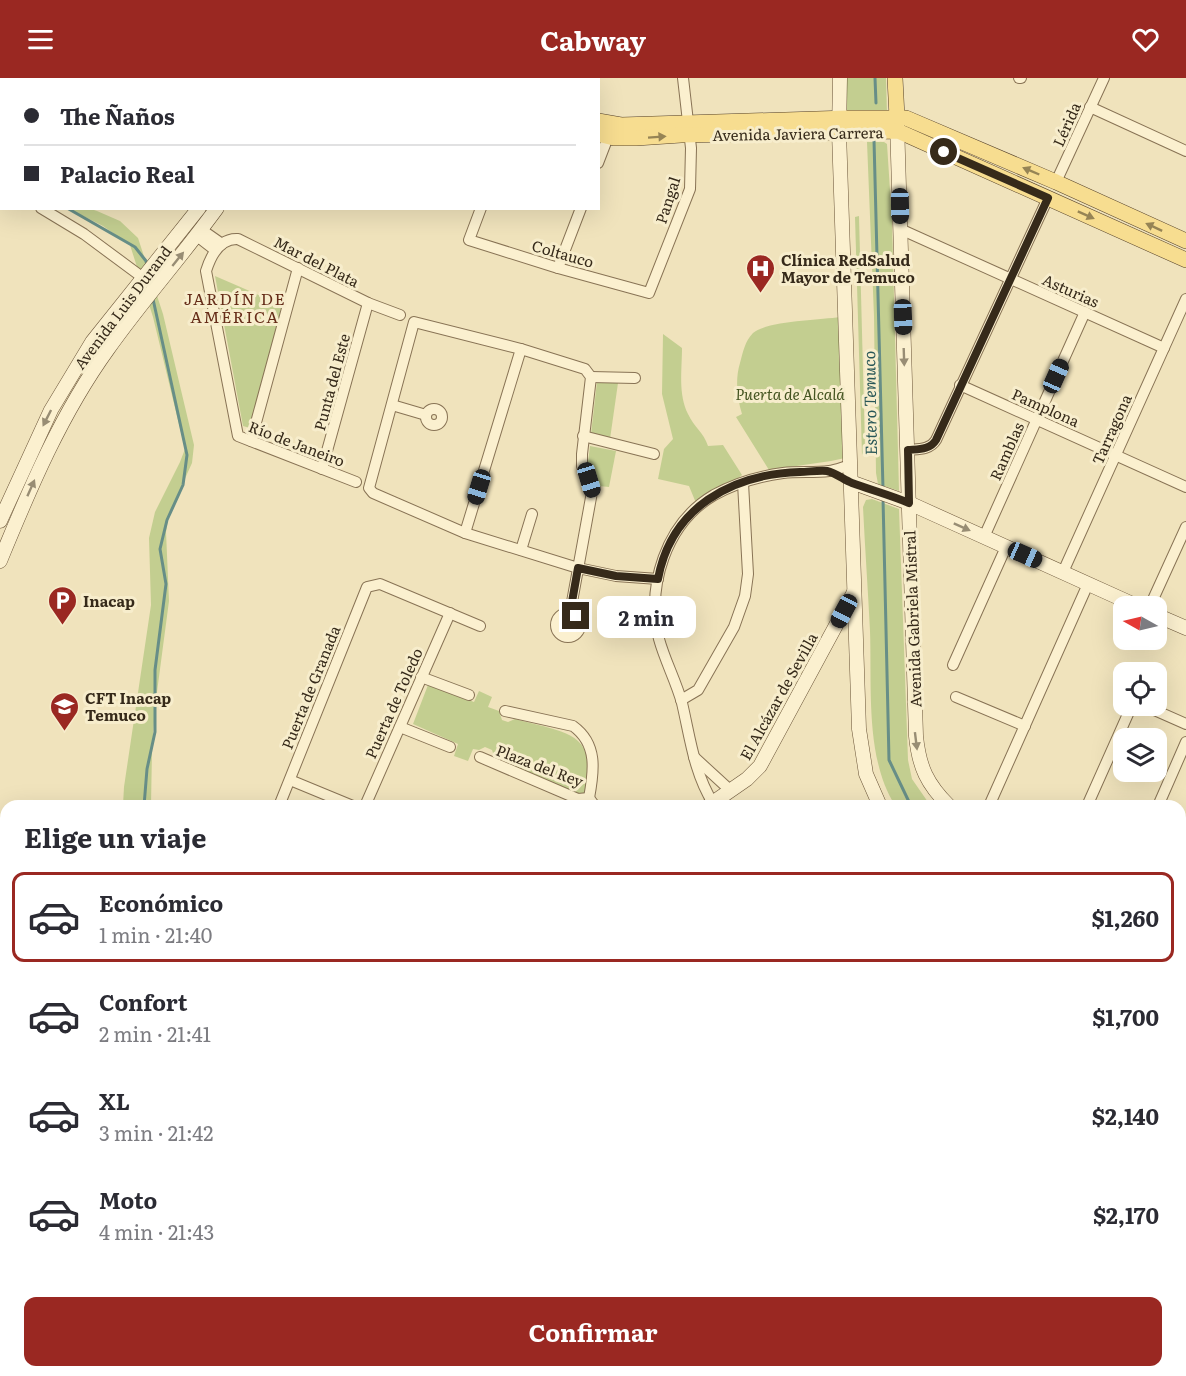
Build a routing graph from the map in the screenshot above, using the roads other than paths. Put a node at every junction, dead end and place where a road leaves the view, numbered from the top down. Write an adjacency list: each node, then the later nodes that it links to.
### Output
1 (682, 78): 9 (street, Pangal)
2 (840, 78): 8 (street)
3 (895, 78): 7 (main road, Avenida Gabriela Mistral)
4 (1104, 78): 5 (street, Lérida)
5 (1090, 107): 11 (street); 13 (street, Lérida)
6 (600, 120): 9 (main road, Avenida Javiera Carrera)
7 (897, 124): 8 (main road, Avenida Javiera Carrera); 13 (main road, Avenida Javiera Carrera, one-way to 7); 14 (main road, Avenida Javiera Carrera); 22 (street, Avenida Gabriela Mistral)
8 (839, 125): 9 (main road, Avenida Javiera Carrera); 49 (street)
9 (688, 129): 10 (main road, Avenida Javiera Carrera, one-way to 9); 31 (street, Pangal)
10 (603, 136): 12 (street)
11 (1186, 151)
12 (600, 152)
13 (1056, 182): 14 (main road); 24 (main road, Avenida Javiera Carrera, one-way to 13)
14 (1033, 191): 15 (main road, Avenida Javiera Carrera)
15 (1048, 198): 26 (main road, Avenida Javiera Carrera, one-way to 26); 30 (street)
16 (44, 210): 29 (street)
17 (197, 210): 21 (street, Avenida Luis Durand)
18 (216, 210): 23 (street, Avenida Luis Durand)
19 (480, 210): 28 (street, Coltauco)
20 (580, 210): 28 (street)
21 (189, 220): 23 (street); 29 (street, Avenida Luis Durand)
22 (900, 229): 30 (street, Asturias); 46 (street, Avenida Gabriela Mistral, one-way to 46)
23 (199, 233): 25 (street); 62 (street, Avenida Luis Durand, one-way to 23)
24 (1186, 241)
25 (218, 247): 27 (street, Mar del Plata); 45 (street, Río de Janeiro)
26 (1186, 260)
27 (298, 268): 33 (street, Mar del Plata); 45 (street)
28 (558, 268): 31 (street, Coltauco)
29 (142, 277): 58 (street, Avenida Luis Durand, one-way to 58)
30 (1009, 279): 34 (street, Asturias); 40 (street)
31 (649, 292)
32 (1186, 299): 36 (street, Tarragona)
33 (368, 303): 35 (street, Mar del Plata); 50 (street, Punta del Este)
34 (1085, 312): 36 (street, Asturias); 43 (street, Ramblas)
35 (400, 315)
36 (1164, 348): 48 (street, Tarragona)
37 (521, 349): 38 (street); 41 (street); 60 (street)
38 (588, 373): 39 (street); 44 (street)
39 (635, 378)
40 (960, 385): 43 (street, Pamplona); 46 (street)
41 (392, 405): 42 (street); 60 (street)
42 (426, 415)
43 (1037, 419): 48 (street, Pamplona); 61 (street, Ramblas)
44 (583, 436): 47 (street); 66 (street)
45 (251, 441): 50 (street, Río de Janeiro)
46 (908, 450): 56 (street, Avenida Gabriela Mistral)
47 (654, 454)
48 (1116, 455): 55 (street, Pamplona); 67 (street, Tarragona)
49 (851, 465): 51 (street); 53 (street)
50 (322, 469): 52 (street, Río de Janeiro)
51 (828, 471): 53 (street); 54 (street)
52 (356, 482)
53 (851, 482): 56 (street); 70 (street)
54 (743, 483): 68 (street); 82 (street)
55 (1186, 487)
56 (903, 501): 61 (street, one-way to 61); 103 (street, Avenida Gabriela Mistral, one-way to 103)
57 (532, 514): 64 (street)
58 (0, 521): 62 (street)
59 (1186, 527): 72 (street)
60 (465, 533): 64 (street)
61 (984, 537): 63 (street)
62 (8, 542): 65 (street, Avenida Luis Durand)
63 (1006, 547): 67 (street); 78 (street)
64 (521, 550): 66 (street)
65 (0, 561)
66 (578, 568): 68 (street); 73 (street)
67 (1063, 572): 69 (street)
68 (658, 579): 82 (street)
69 (1088, 584): 71 (street); 87 (street)
70 (855, 590): 94 (street, El Alcázar de Sevilla); 102 (street)
71 (1115, 596)
72 (1155, 596)
73 (570, 613)
74 (450, 614): 76 (street); 79 (street, Puerta de Toledo); 93 (street, Puerta de Granada)
75 (1167, 620): 77 (street)
76 (480, 626)
77 (1186, 628)
78 (953, 665)
79 (421, 677): 80 (street); 88 (street, Puerta de Toledo)
80 (469, 695)
81 (956, 697): 87 (street)
82 (681, 700): 92 (street)
83 (505, 711): 99 (street, Plaza del Rey)
84 (1127, 716): 105 (street)
85 (1167, 716): 86 (street)
86 (1186, 724)
87 (1024, 726): 104 (street)
88 (400, 727): 90 (street); 97 (street, Puerta de Toledo)
89 (1186, 742): 106 (street)
90 (450, 747)
91 (480, 757): 98 (street, Plaza del Rey)
92 (694, 757): 94 (street); 100 (street)
93 (290, 780): 95 (street, Puerta de Granada); 96 (street)
94 (731, 791): 101 (street, El Alcázar de Sevilla)
95 (282, 800)
96 (338, 800)
97 (368, 800)
98 (583, 800)
99 (592, 800)
100 (709, 800)
101 (717, 800)
102 (877, 800)
103 (944, 800)
104 (992, 800)
105 (1090, 800)
106 (1161, 800)

